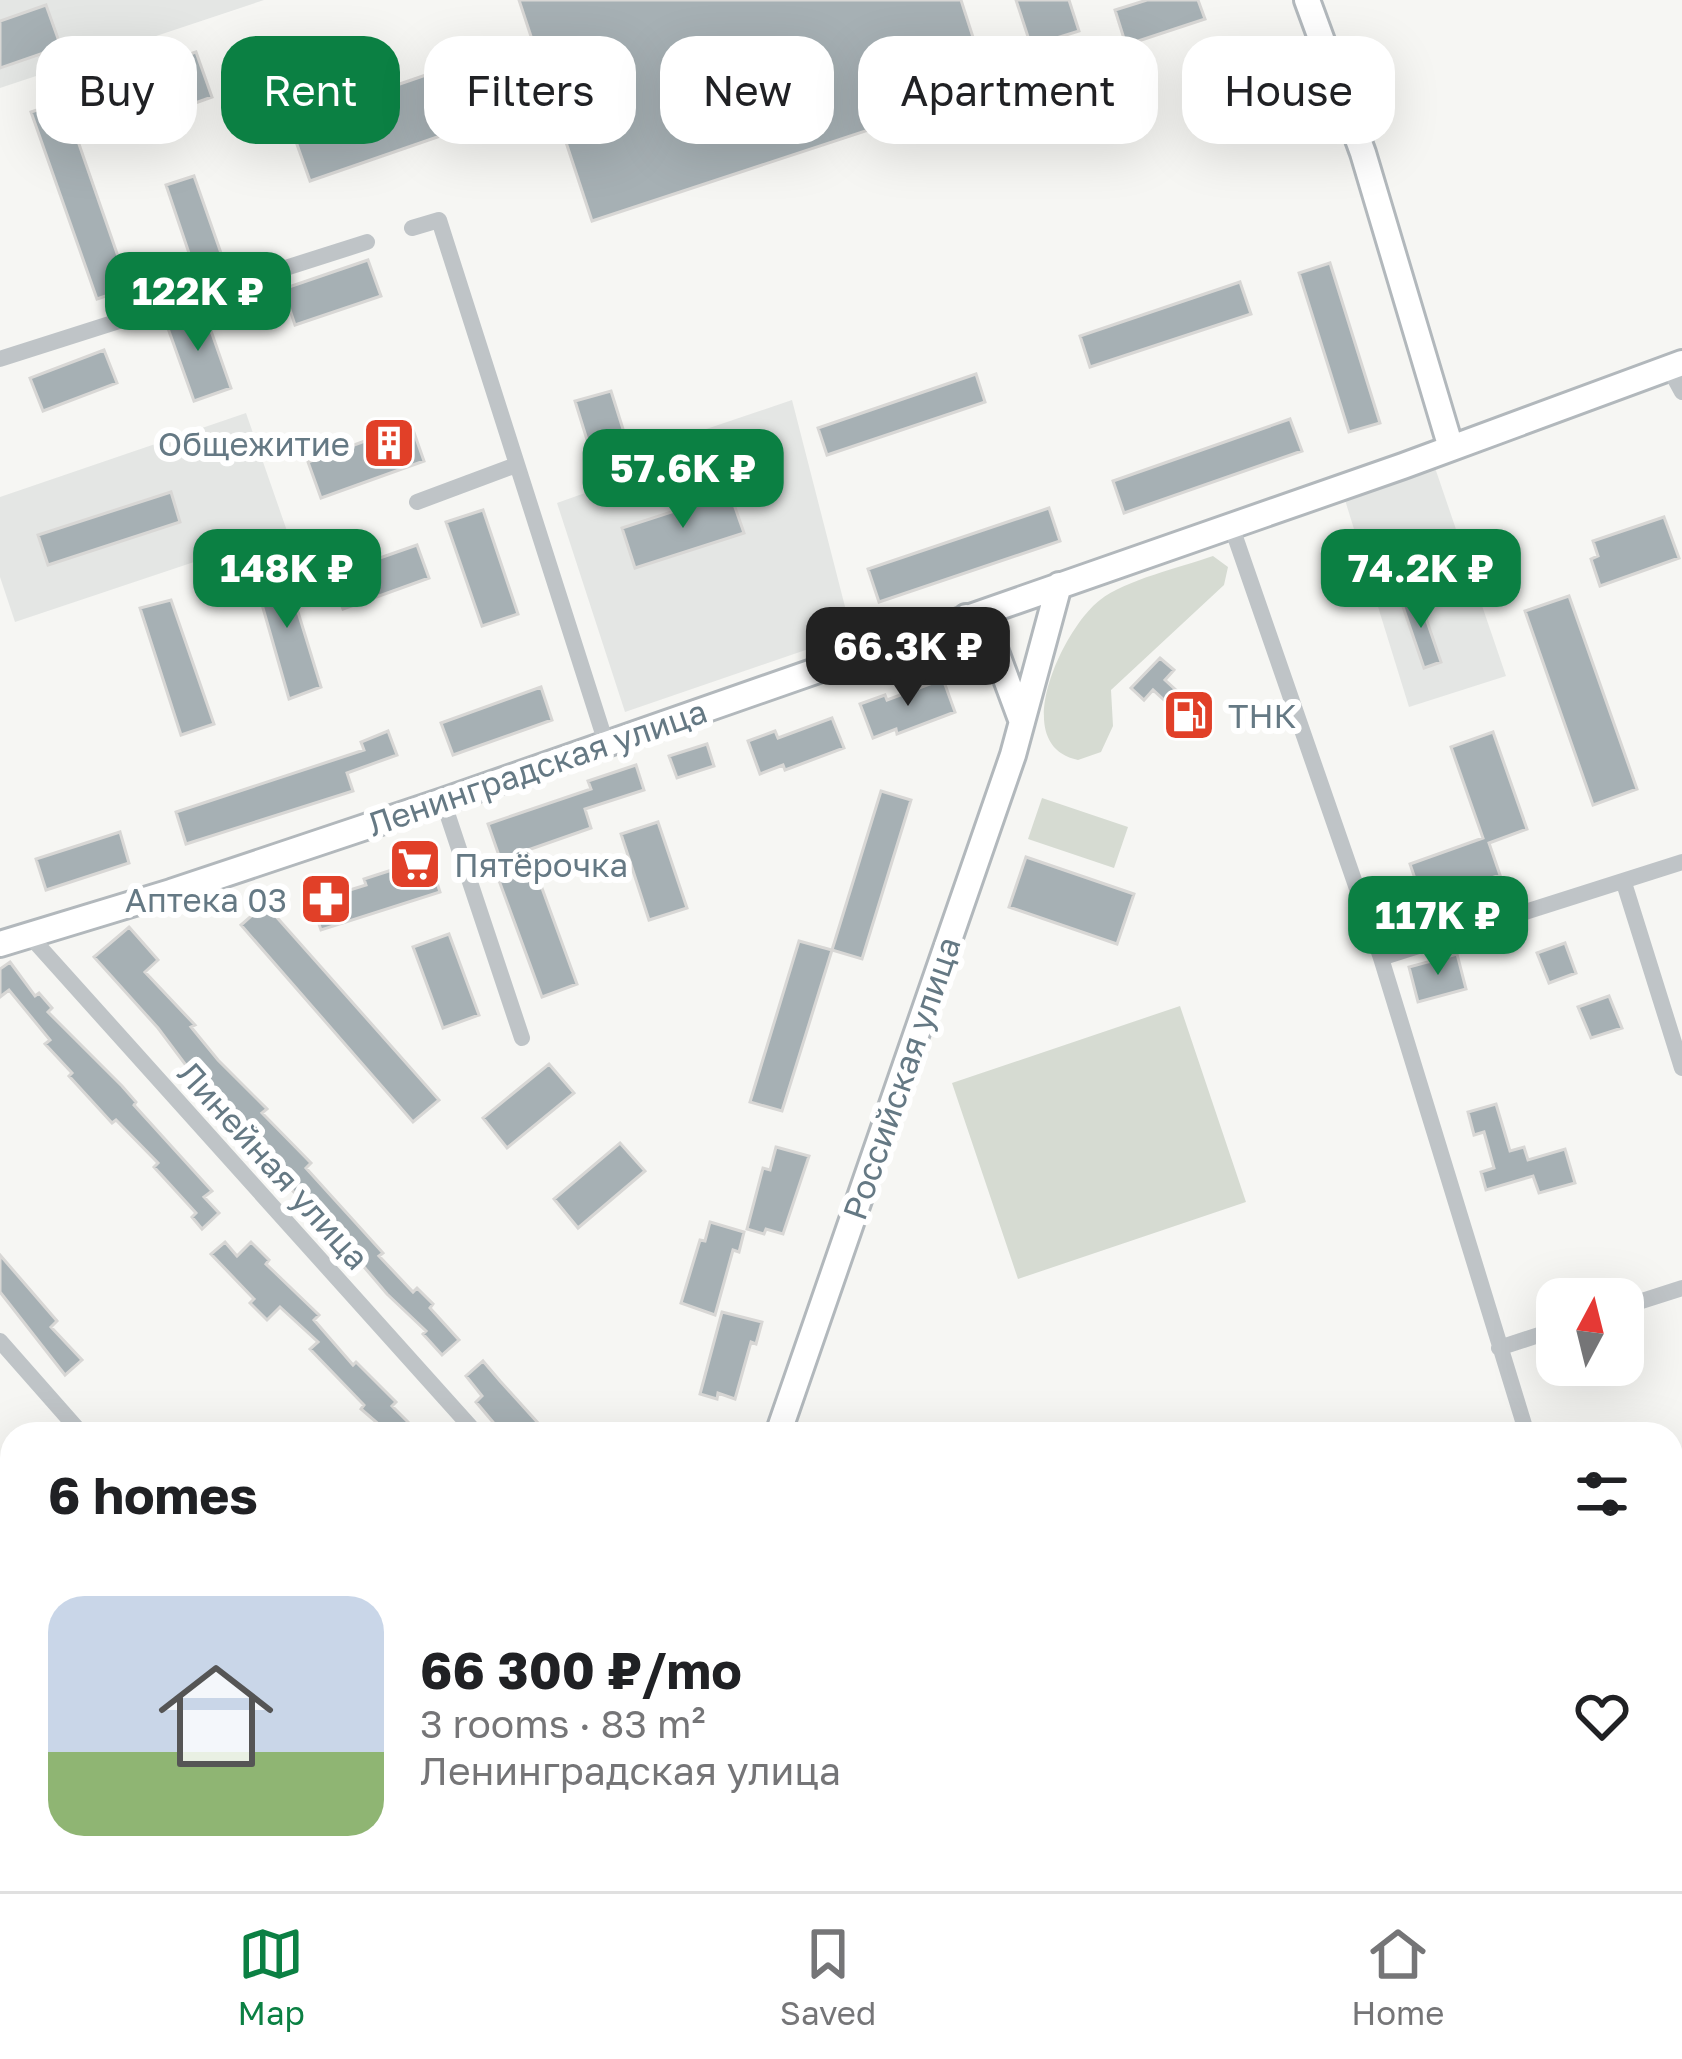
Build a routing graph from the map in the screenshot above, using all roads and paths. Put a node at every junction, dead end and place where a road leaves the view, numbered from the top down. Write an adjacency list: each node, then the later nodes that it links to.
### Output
1 (1307, 0): 7 (street)
2 (412, 228): 8 (street)
3 (367, 242): 4 (street)
4 (0, 358)
5 (1676, 366): 6 (street); 7 (street, Ленинградская улица)
6 (1682, 392)
7 (1451, 448): 10 (street, Ленинградская улица)
8 (516, 465): 9 (street); 14 (street)
9 (417, 502)
10 (1231, 525): 11 (street, Ленинградская улица); 20 (street)
11 (1059, 585): 12 (street, Ленинградская улица); 13 (street, Российская улица)
12 (966, 617): 13 (street); 14 (street, Ленинградская улица)
13 (1022, 722): 30 (street, Российская улица)
14 (606, 743): 15 (street, Ленинградская улица)
15 (443, 801): 18 (street, Ленинградская улица); 21 (street)
16 (1682, 862): 17 (street)
17 (1624, 883): 20 (street); 22 (street)
18 (28, 934): 19 (street, Ленинградская улица); 29 (street, Линейная улица)
19 (0, 944)
20 (1382, 958): 27 (street)
21 (522, 1038)
22 (1682, 1068)
23 (1682, 1288): 24 (street)
24 (1644, 1300)
25 (1536, 1336): 27 (street)
26 (0, 1341): 28 (street)
27 (1498, 1348): 31 (street)
28 (71, 1422)
29 (466, 1422)
30 (782, 1422)
31 (1523, 1422)

